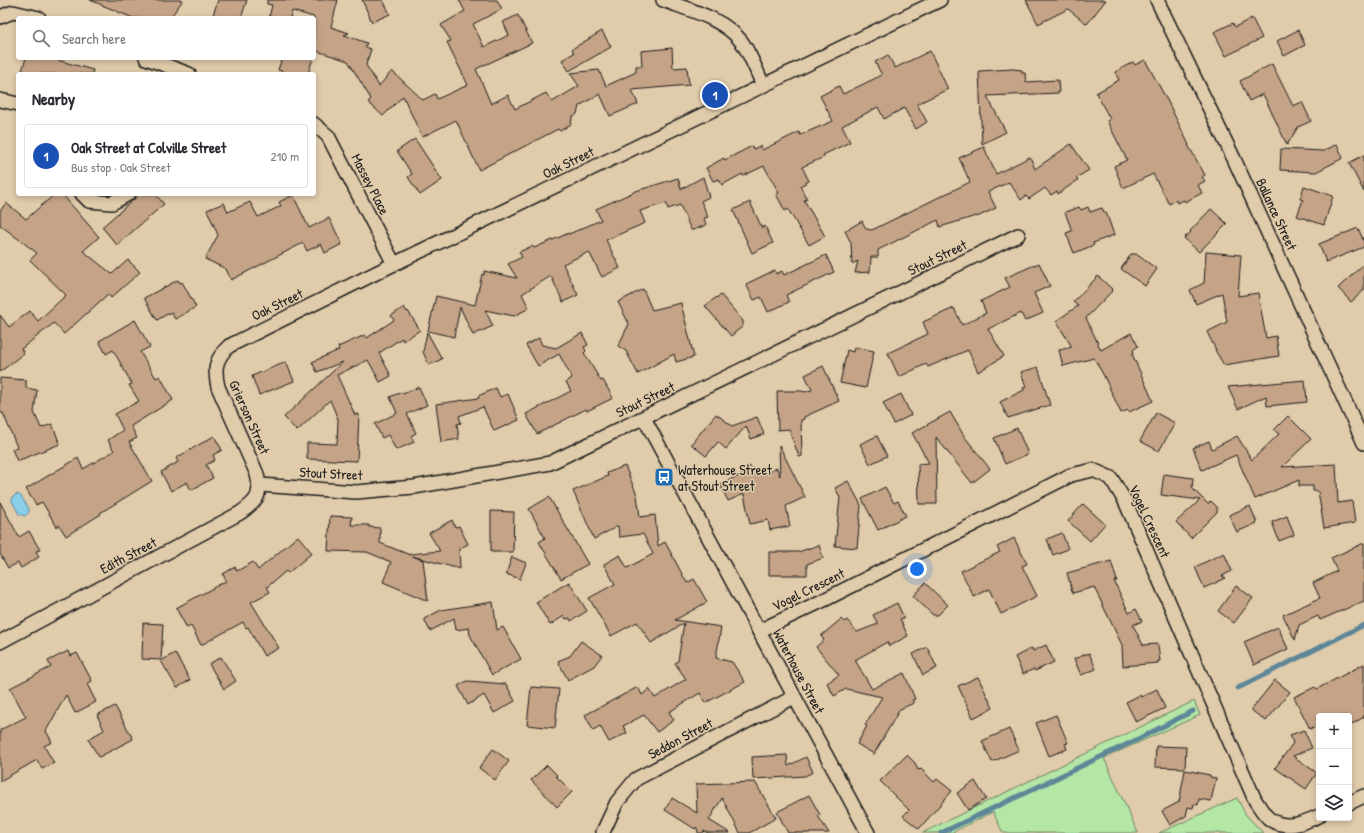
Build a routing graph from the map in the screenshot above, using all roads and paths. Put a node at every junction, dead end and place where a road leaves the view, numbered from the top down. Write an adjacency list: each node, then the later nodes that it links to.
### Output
1 (663, 0): 8 (street)
2 (940, 0): 8 (street, Oak Street)
3 (1156, 0): 18 (street, Ballance Street)
4 (30, 16): 5 (street)
5 (0, 17)
6 (151, 60): 7 (street)
7 (184, 72)
8 (763, 85): 15 (street, Oak Street)
9 (0, 100): 10 (street)
10 (16, 104)
11 (316, 126): 15 (street, Massey Place)
12 (84, 196): 13 (street)
13 (124, 196)
14 (1018, 235): 17 (street, Stout Street)
15 (394, 264): 16 (street, Oak Street)
16 (217, 361): 19 (street, Grierson Street)
17 (644, 418): 19 (street, Stout Street); 20 (street, Waterhouse Street)
18 (1364, 443)
19 (260, 485): 21 (street, Edith Street)
20 (759, 631): 22 (street, Waterhouse Street); 25 (street, Vogel Crescent)
21 (0, 642)
22 (794, 696): 26 (street, Seddon Street); 27 (street, Waterhouse Street)
23 (1364, 796): 24 (street)
24 (1352, 802)
25 (1316, 818)
26 (603, 832)
27 (868, 833)

